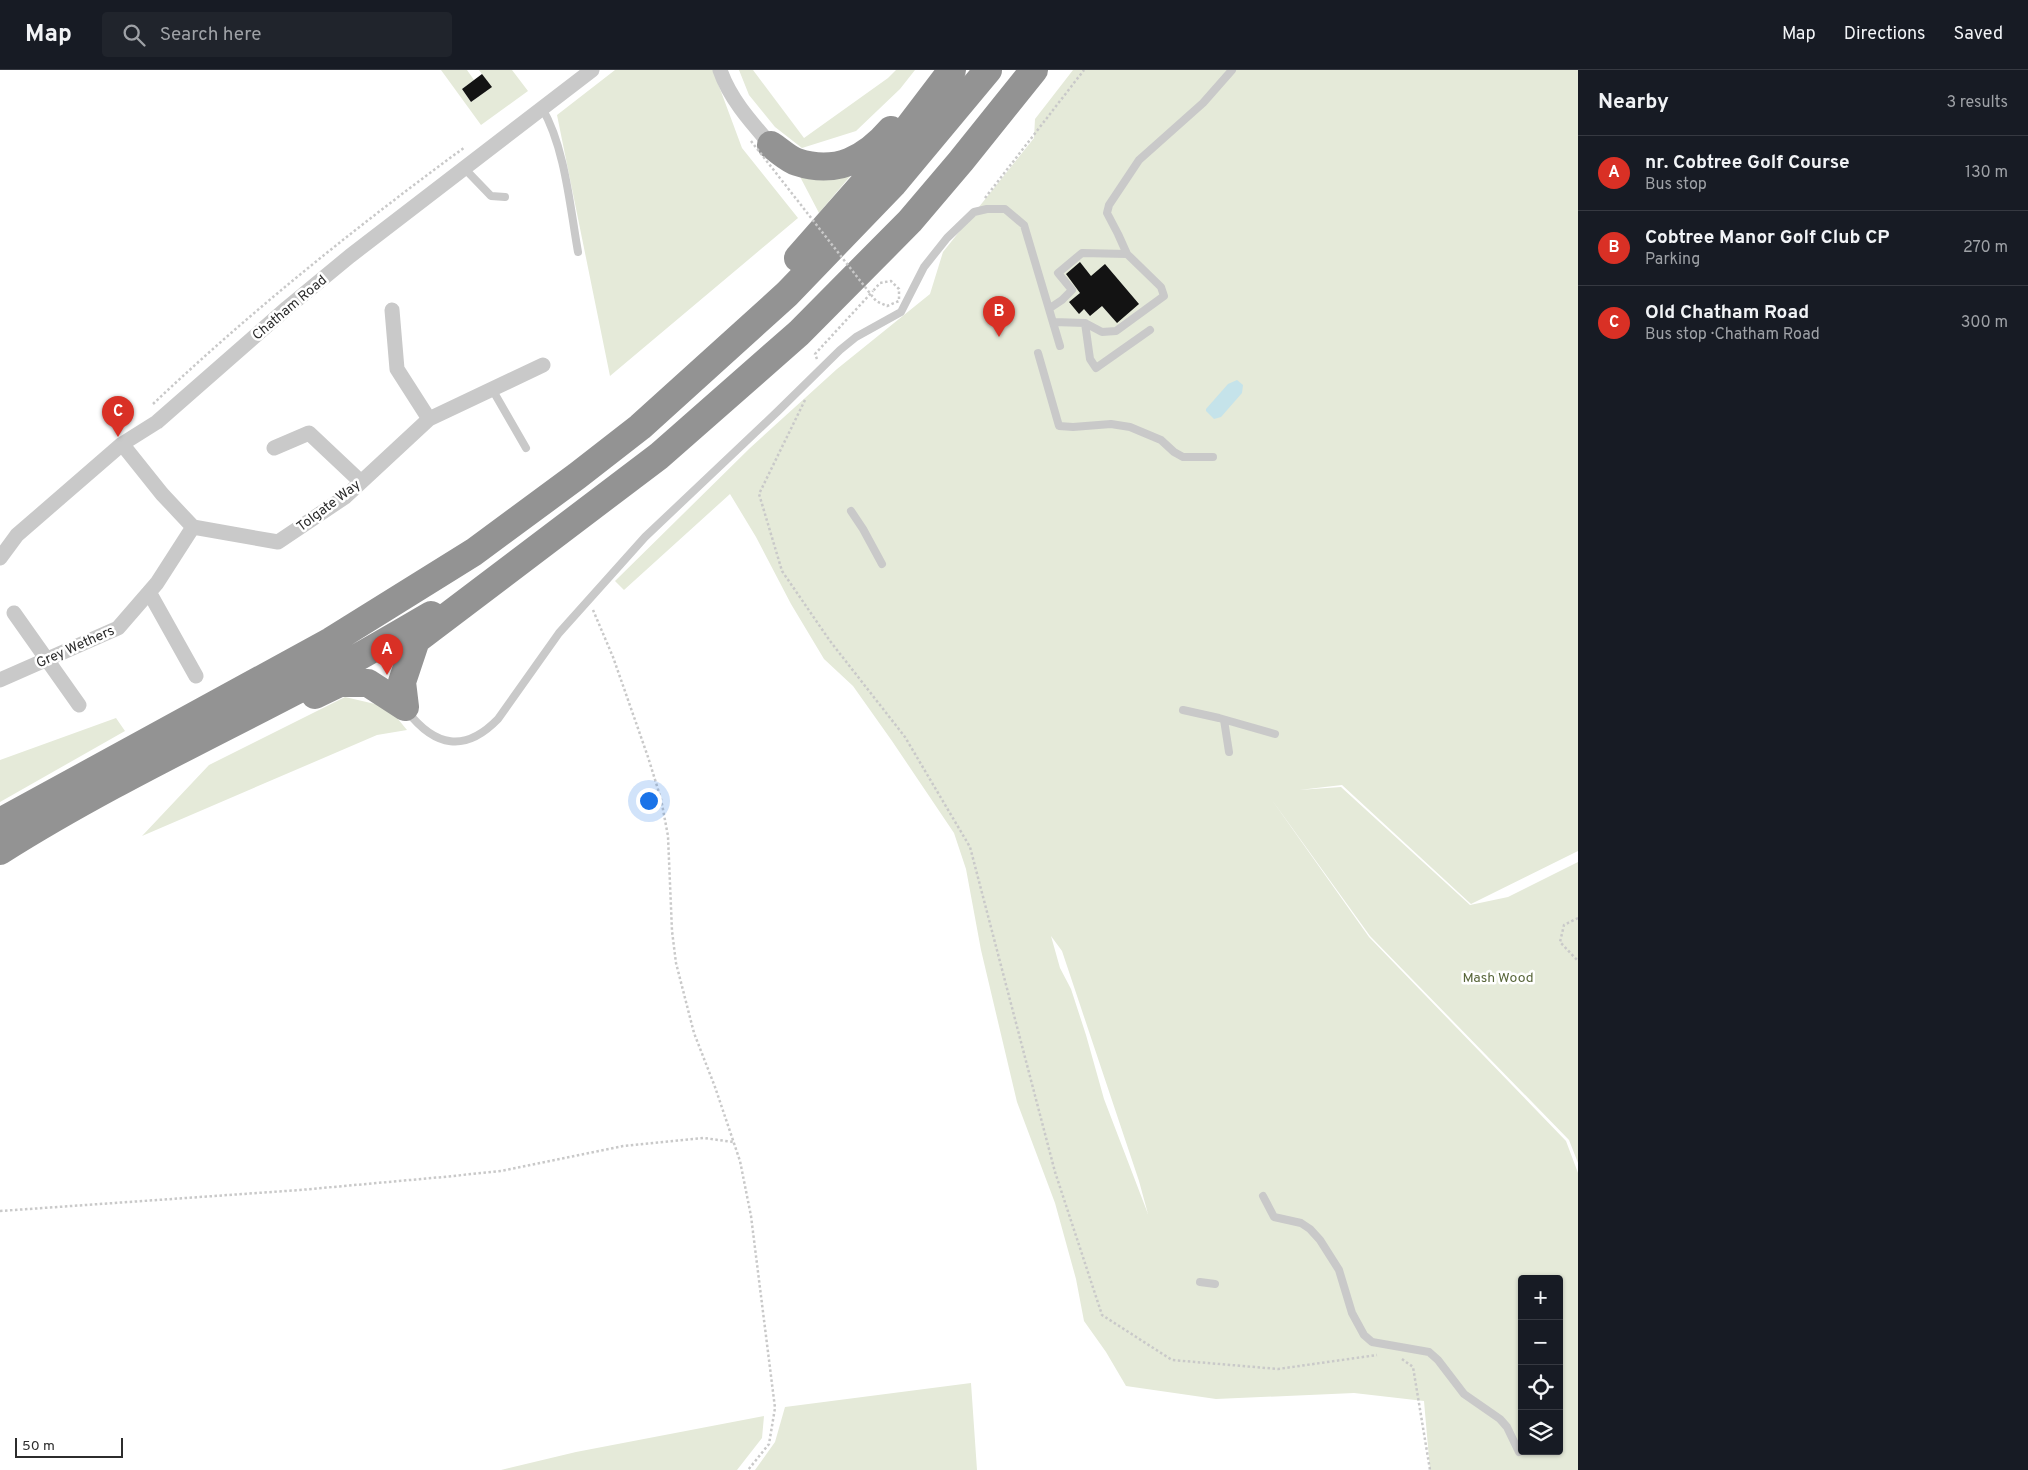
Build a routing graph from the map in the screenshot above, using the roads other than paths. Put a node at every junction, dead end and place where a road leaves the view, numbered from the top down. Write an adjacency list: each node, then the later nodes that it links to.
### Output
1 (592, 70): 9 (street, Chatham Road)
2 (720, 70): 11 (street)
3 (942, 70): 11 (highway)
4 (952, 70): 25 (highway)
5 (988, 70): 25 (highway)
6 (1034, 70): 10 (highway)
7 (1052, 70): 10 (highway)
8 (1232, 70): 15 (lane)
9 (542, 108): 12 (street, Chatham Road); 14 (lane)
10 (984, 133): 35 (highway)
11 (761, 143)
12 (464, 168): 13 (lane); 27 (street, Chatham Road)
13 (505, 197)
14 (578, 252)
15 (1127, 254): 16 (lane); 19 (lane)
16 (1050, 308): 18 (lane); 43 (lane)
17 (392, 310): 26 (street)
18 (1054, 322): 19 (lane); 21 (lane)
19 (1085, 323): 20 (lane)
20 (1150, 330)
21 (1060, 346)
22 (1038, 353): 30 (lane)
23 (543, 365): 24 (street, Tolgate Way)
24 (492, 389): 26 (street, Tolgate Way); 29 (lane)
25 (680, 392): 49 (highway)
26 (429, 418): 31 (street, Tolgate Way)
27 (122, 444): 33 (street); 34 (street, Chatham Road)
28 (274, 448): 31 (street)
29 (526, 448)
30 (1213, 457)
31 (361, 482): 33 (street, Tolgate Way)
32 (851, 511): 36 (lane)
33 (193, 528): 37 (street, Grey Wethers)
34 (0, 558)
35 (524, 558): 43 (highway); 48 (highway)
36 (882, 564)
37 (149, 592): 39 (street, Grey Wethers); 40 (street)
38 (14, 612): 39 (street)
39 (46, 660): 41 (street, Grey Wethers); 42 (street)
40 (196, 676)
41 (0, 680)
42 (79, 705)
43 (405, 707): 48 (highway)
44 (1183, 710): 45 (lane)
45 (1224, 720): 46 (lane); 47 (lane)
46 (1275, 734)
47 (1229, 752)
48 (114, 786): 50 (highway)
49 (0, 822)
50 (0, 851)
51 (1263, 1196): 54 (lane)
52 (1200, 1282): 53 (lane)
53 (1215, 1284)
54 (1518, 1450)

